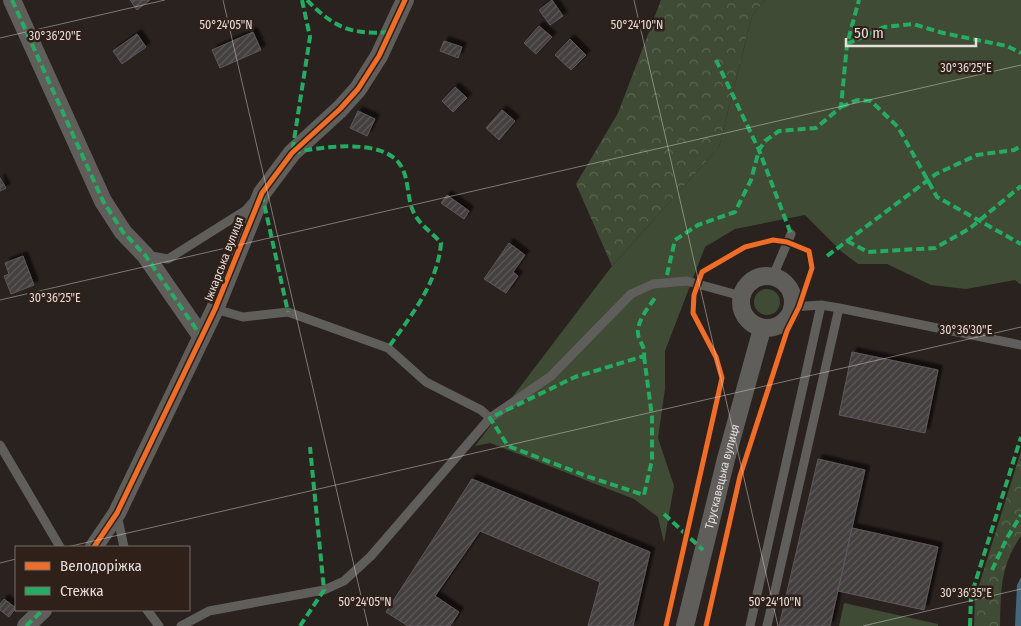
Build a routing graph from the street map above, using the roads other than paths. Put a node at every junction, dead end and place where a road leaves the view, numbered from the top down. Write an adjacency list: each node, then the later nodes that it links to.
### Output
1 (12, 0): 5 (street)
2 (405, 0): 3 (street, Іжкарська вулиця)
3 (262, 193): 5 (lane); 11 (street, Іжкарська вулиця)
4 (791, 234): 6 (lane)
5 (145, 255): 13 (street)
6 (773, 276): 7 (street); 9 (street)
7 (741, 296): 12 (street); 15 (lane)
8 (821, 305): 9 (lane); 10 (lane); 27 (lane)
9 (793, 307): 12 (street)
10 (839, 308): 14 (lane); 28 (lane)
11 (215, 309): 13 (street, Іжкарська вулиця); 15 (lane)
12 (762, 328): 26 (street, Трускавецька вулиця)
13 (201, 336): 17 (street, Іжкарська вулиця)
14 (1021, 345)
15 (490, 418): 25 (lane)
16 (0, 445): 18 (lane)
17 (117, 513): 19 (street, Іжкарська вулиця); 20 (lane)
18 (59, 546)
19 (95, 546)
20 (124, 546)
21 (42, 611): 23 (street)
22 (147, 611): 24 (lane)
23 (26, 626)
24 (158, 626)
25 (181, 626)
26 (685, 626)
27 (750, 626)
28 (767, 626)

